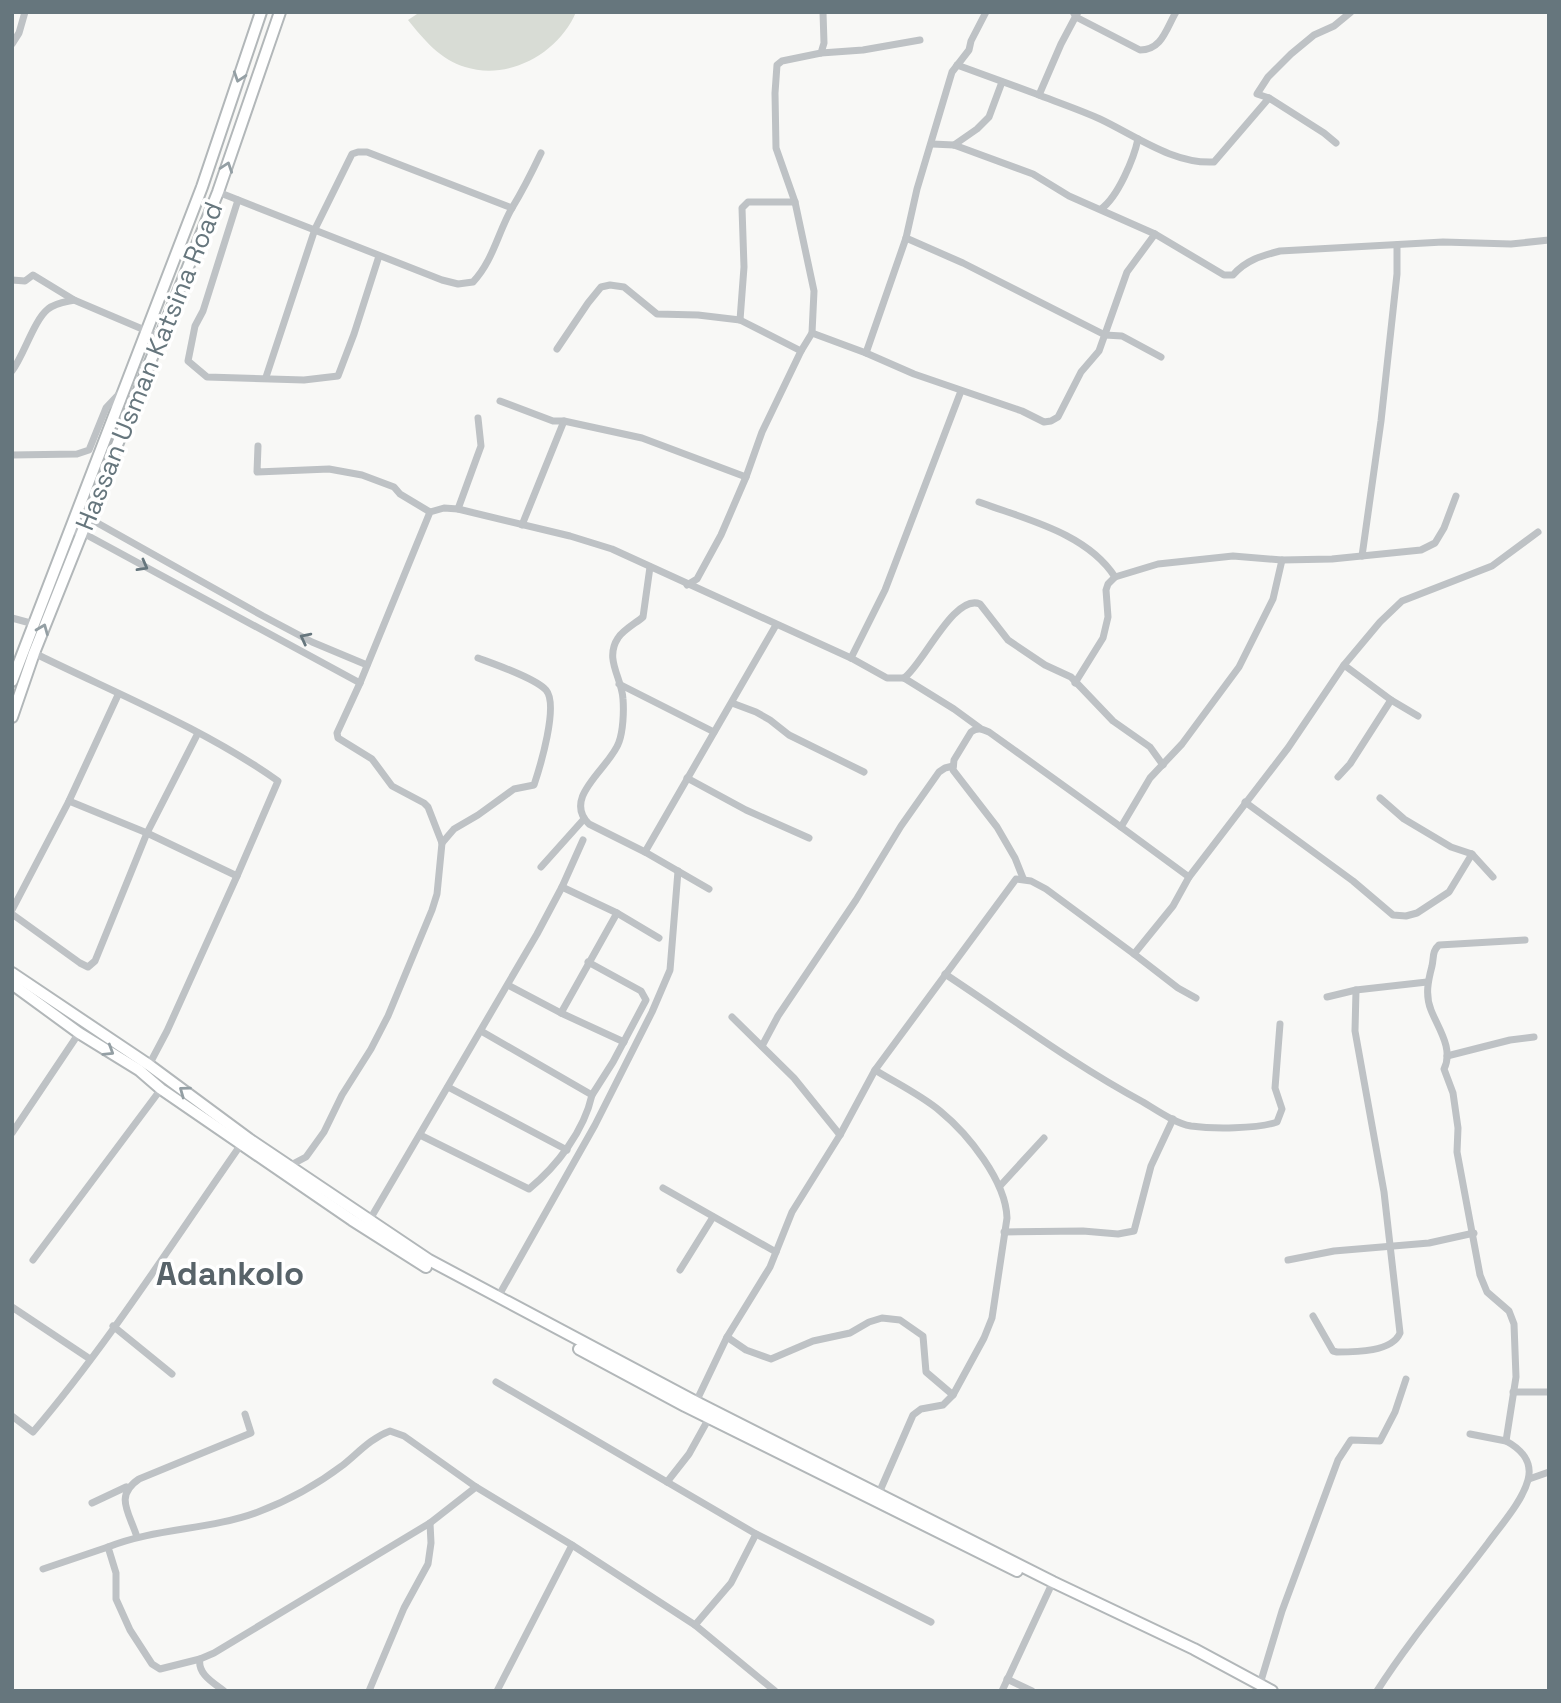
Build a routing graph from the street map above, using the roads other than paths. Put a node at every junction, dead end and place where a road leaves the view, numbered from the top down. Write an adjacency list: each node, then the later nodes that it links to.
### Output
1 (25, 12): 10 (street)
2 (261, 12): 35 (main road, Hassan Usman Katsina Road, one-way to 35)
3 (280, 12): 21 (main road, Hassan Usman Katsina Road, one-way to 3)
4 (822, 12): 11 (street)
5 (986, 12): 12 (street)
6 (1176, 12): 8 (street)
7 (1351, 12): 15 (street)
8 (1076, 14): 14 (street)
9 (920, 40): 11 (street)
10 (12, 44)
11 (821, 52): 23 (street)
12 (957, 65): 13 (street); 18 (street)
13 (1002, 82): 14 (street); 19 (street)
14 (1040, 95): 16 (street)
15 (1269, 98): 16 (street); 17 (street)
16 (1138, 139): 25 (street)
17 (1336, 143)
18 (932, 144): 19 (street); 28 (street)
19 (954, 145): 25 (street)
20 (541, 153): 24 (street)
21 (218, 192): 22 (street); 38 (main road, Hassan Usman Katsina Road)
22 (238, 200): 26 (street); 44 (street)
23 (795, 202): 34 (street); 36 (street)
24 (512, 208): 26 (street); 31 (street)
25 (1101, 209): 27 (street)
26 (315, 229): 31 (street); 44 (street)
27 (1155, 234): 30 (street); 37 (street)
28 (906, 237): 37 (street); 41 (street)
29 (1549, 240): 30 (street)
30 (1397, 244): 63 (street)
31 (379, 256): 44 (street)
32 (12, 281): 33 (street)
33 (74, 300): 35 (street); 43 (street)
34 (740, 320): 39 (street); 40 (street)
35 (148, 331): 38 (street); 45 (main road, Hassan Usman Katsina Road)
36 (812, 334): 40 (street); 41 (street)
37 (1105, 335): 42 (street); 46 (street)
38 (160, 338): 58 (main road, Hassan Usman Katsina Road)
39 (556, 349)
40 (801, 351): 52 (street)
41 (866, 353): 46 (street)
42 (1161, 357)
43 (12, 371)
44 (267, 377)
45 (125, 388): 51 (street); 57 (main road, Hassan Usman Katsina Road)
46 (961, 391): 73 (street)
47 (500, 401): 49 (street)
48 (478, 418): 55 (street)
49 (564, 421): 52 (street); 59 (street)
50 (258, 446): 56 (street)
51 (12, 455)
52 (746, 477): 67 (street)
53 (1456, 496): 63 (street)
54 (979, 502): 66 (street)
55 (458, 509): 56 (street); 59 (street)
56 (430, 512): 74 (street)
57 (77, 514): 58 (street); 60 (main road, Hassan Usman Katsina Road)
58 (89, 516): 62 (main road, Hassan Usman Katsina Road); 74 (street, one-way to 58)
59 (522, 524): 65 (street)
60 (71, 530): 62 (street); 69 (main road, Hassan Usman Katsina Road)
61 (1538, 531): 75 (street)
62 (83, 533): 71 (main road, Hassan Usman Katsina Road, one-way to 62); 79 (street, one-way to 79)
63 (1362, 556): 64 (street)
64 (1282, 560): 66 (street); 89 (street)
65 (650, 567): 67 (street); 80 (street)
66 (1115, 577): 78 (street)
67 (687, 585): 70 (street)
68 (12, 618): 69 (street)
69 (34, 624): 77 (main road, Hassan Usman Katsina Road)
70 (776, 625): 73 (street); 83 (street)
71 (34, 653): 81 (street); 85 (main road, Hassan Usman Katsina Road)
72 (478, 658): 102 (street)
73 (851, 658): 76 (street)
74 (367, 665): 79 (street)
75 (1344, 665): 82 (street); 96 (street)
76 (904, 678): 78 (street); 86 (street)
77 (12, 681)
78 (1075, 682): 89 (street)
79 (360, 683): 102 (street)
80 (619, 683): 87 (street); 97 (street)
81 (118, 695): 88 (street); 95 (street)
82 (1391, 700): 84 (street); 92 (street)
83 (732, 704): 87 (street); 91 (street)
84 (1418, 716)
85 (12, 717)
86 (980, 728): 90 (street); 98 (street)
87 (714, 732): 93 (street)
88 (198, 733): 99 (street); 107 (street)
89 (1163, 765): 98 (street)
90 (954, 766): 110 (street); 134 (street)
91 (864, 772)
92 (1338, 777)
93 (687, 778): 100 (street); 103 (street)
94 (1380, 798): 104 (street)
95 (69, 801): 99 (street); 113 (street)
96 (1245, 802): 104 (street); 108 (street)
97 (584, 819): 103 (street); 105 (street)
98 (1121, 827): 108 (street)
99 (147, 833): 107 (street); 113 (street)
100 (808, 838)
101 (583, 840): 111 (street)
102 (442, 843): 149 (street)
103 (645, 852): 106 (street)
104 (1472, 854): 109 (street)
105 (541, 867)
106 (678, 871): 112 (street); 161 (street)
107 (237, 876): 136 (street)
108 (1189, 877): 117 (street)
109 (1493, 877)
110 (1023, 878): 117 (street); 120 (street)
111 (562, 887): 114 (street); 123 (street)
112 (709, 889)
113 (12, 912)
114 (617, 913): 115 (street); 118 (street)
115 (659, 938)
116 (1525, 940): 121 (street)
117 (1134, 954): 126 (street)
118 (588, 962): 127 (street); 133 (street)
119 (12, 973): 136 (main road)
120 (945, 974): 137 (street); 141 (street)
121 (1427, 982): 124 (street); 135 (street)
122 (12, 984): 131 (main road)
123 (508, 985): 127 (street); 130 (street)
124 (1356, 990): 125 (street); 156 (street)
125 (1327, 997)
126 (1196, 998)
127 (561, 1013): 133 (street)
128 (732, 1017): 134 (street)
129 (1280, 1024): 141 (street)
130 (481, 1031): 138 (street); 140 (street)
131 (79, 1033): 139 (main road, one-way to 139); 142 (street)
132 (1534, 1037): 135 (street)
133 (624, 1042): 140 (street)
134 (762, 1045): 145 (street)
135 (1447, 1056): 155 (street)
136 (149, 1065): 149 (main road, one-way to 136)
137 (876, 1070): 145 (street); 150 (street)
138 (448, 1087): 144 (street); 148 (street)
139 (161, 1089): 147 (main road); 158 (street)
140 (592, 1095): 148 (street)
141 (1174, 1119): 154 (street)
142 (15, 1126): 143 (street)
143 (12, 1133)
144 (420, 1135): 148 (street); 153 (street)
145 (841, 1135): 157 (street)
146 (1044, 1138): 150 (street)
147 (242, 1143): 153 (main road); 164 (street)
148 (567, 1150)
149 (289, 1166): 153 (main road)
150 (1000, 1186): 154 (street)
151 (663, 1188): 152 (street)
152 (713, 1217): 157 (street); 160 (street)
153 (367, 1224): 161 (main road); 176 (main road)
154 (1004, 1232): 172 (street)
155 (1474, 1233): 156 (street); 170 (street)
156 (1390, 1247): 159 (street); 163 (street)
157 (776, 1252): 165 (street)
158 (33, 1260)
159 (1287, 1260)
160 (680, 1270)
161 (498, 1297): 173 (main road)
162 (12, 1307): 166 (street)
163 (1313, 1316)
164 (113, 1326): 166 (street); 167 (street)
165 (727, 1337): 172 (street); 173 (street)
166 (90, 1359): 175 (street)
167 (172, 1374)
168 (1406, 1379): 197 (street)
169 (496, 1382): 181 (street)
170 (1513, 1392): 171 (street); 178 (street)
171 (1549, 1392)
172 (953, 1395): 184 (street)
173 (696, 1402): 184 (main road)
174 (245, 1414): 182 (street)
175 (12, 1416)
176 (709, 1418): 181 (street); 192 (main road)
177 (1470, 1434): 178 (street)
178 (1506, 1441): 180 (street)
179 (1549, 1472): 180 (street)
180 (1529, 1479): 205 (street)
181 (667, 1482): 187 (street)
182 (126, 1487): 185 (street); 188 (street)
183 (476, 1488): 186 (street); 188 (street); 189 (street)
184 (879, 1493): 197 (main road)
185 (92, 1503)
186 (430, 1523): 195 (street); 200 (street)
187 (756, 1534): 193 (street); 194 (street)
188 (137, 1537): 190 (street)
189 (572, 1545): 194 (street); 201 (street)
190 (108, 1547): 191 (street); 195 (street)
191 (43, 1569)
192 (1050, 1588): 196 (street); 197 (main road)
193 (931, 1622)
194 (695, 1625): 198 (street)
195 (200, 1659): 199 (street)
196 (1007, 1679): 202 (street); 203 (street)
197 (1259, 1688): 204 (main road)
198 (772, 1690)
199 (224, 1691)
200 (369, 1691)
201 (497, 1691)
202 (1002, 1691)
203 (1032, 1691)
204 (1272, 1691)
205 (1377, 1691)

